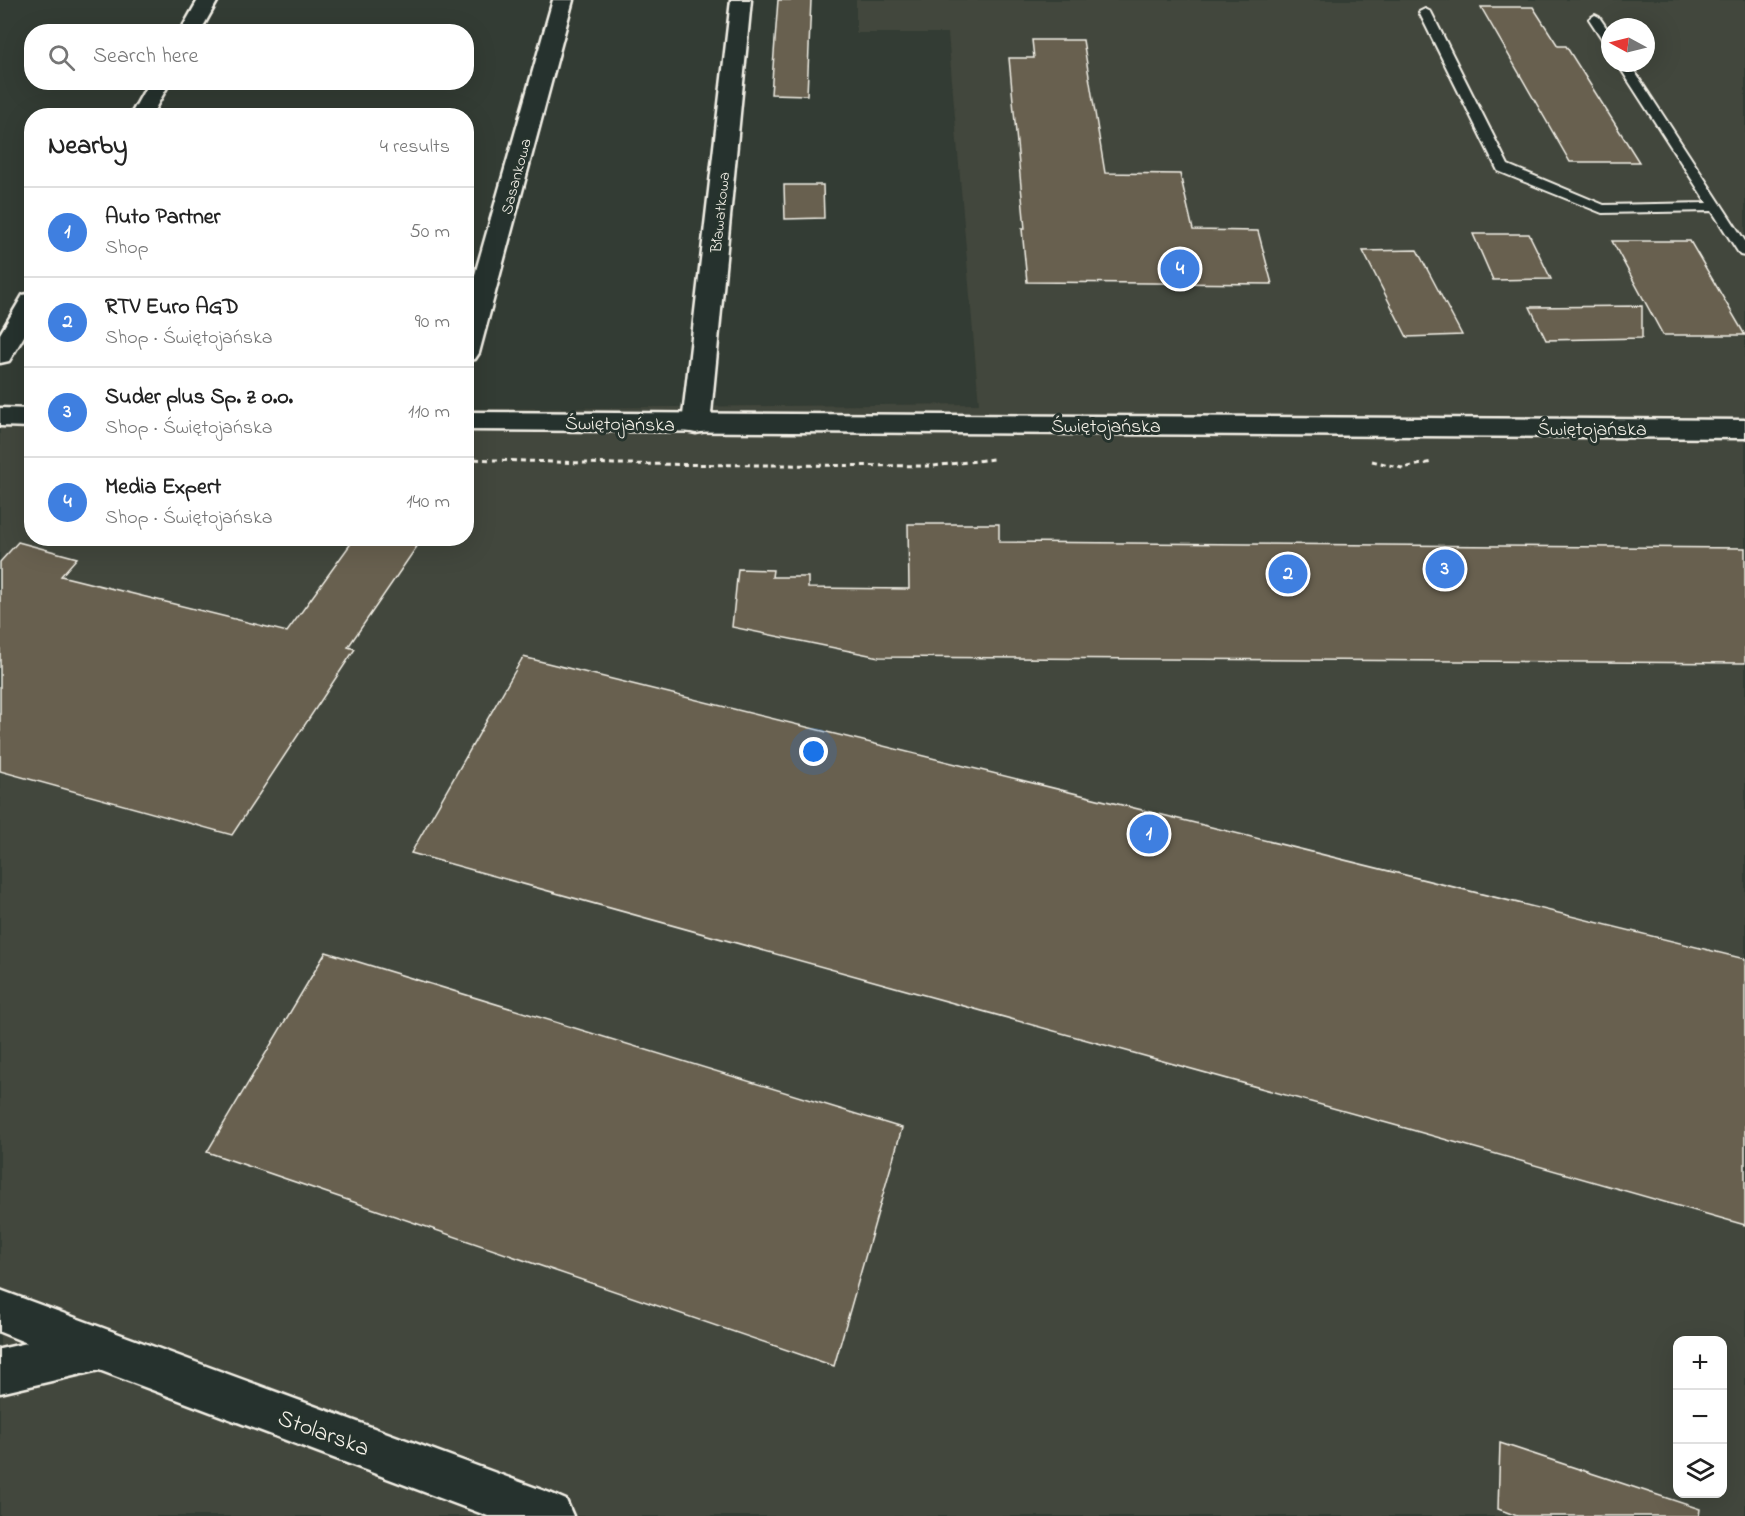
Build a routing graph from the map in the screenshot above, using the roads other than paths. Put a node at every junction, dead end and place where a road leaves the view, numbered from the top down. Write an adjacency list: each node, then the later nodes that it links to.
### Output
1 (208, 0): 6 (street)
2 (563, 0): 14 (street, Sasankowa)
3 (741, 0): 19 (street, Bławatkowa)
4 (1425, 12): 11 (lane)
5 (1595, 19): 7 (lane)
6 (194, 24)
7 (1601, 28)
8 (1629, 72): 11 (lane)
9 (155, 90): 10 (street)
10 (145, 108)
11 (1716, 207): 12 (lane)
12 (1745, 252)
13 (24, 314): 15 (street)
14 (474, 324)
15 (0, 355)
16 (0, 417): 17 (street)
17 (24, 418)
18 (474, 421): 19 (street, Świętojańska)
19 (696, 424): 20 (street, Świętojańska)
20 (1745, 429)
21 (0, 1311): 22 (street, Stolarska)
22 (98, 1347): 23 (street); 24 (street, Stolarska)
23 (0, 1371)
24 (550, 1516)

